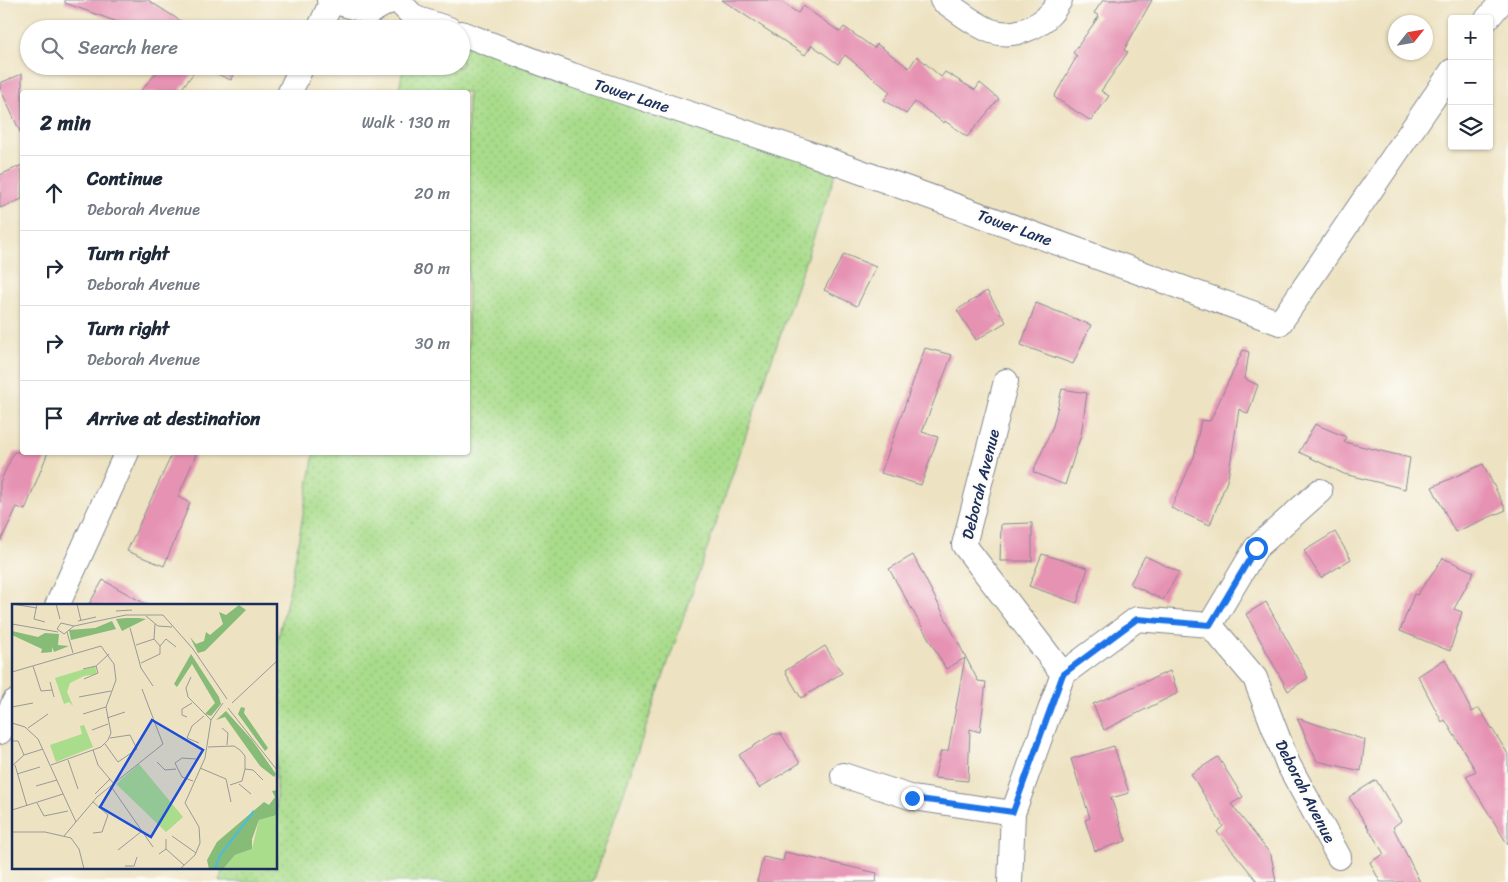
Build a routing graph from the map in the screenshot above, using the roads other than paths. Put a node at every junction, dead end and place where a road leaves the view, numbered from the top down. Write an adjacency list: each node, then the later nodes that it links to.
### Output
1 (392, 0): 6 (street)
2 (397, 0): 9 (street)
3 (942, 0): 4 (street)
4 (1060, 0)
5 (1503, 0): 7 (street)
6 (330, 1): 8 (street)
7 (1490, 15)
8 (323, 20)
9 (421, 20)
10 (470, 36): 12 (street, Tower Lane)
11 (298, 75): 13 (street)
12 (1448, 77)
13 (291, 90)
14 (1006, 381): 19 (street, Deborah Avenue)
15 (126, 455): 17 (street)
16 (1320, 491): 18 (street)
17 (58, 604)
18 (1210, 625): 19 (street); 22 (street, Deborah Avenue)
19 (1063, 674): 21 (street)
20 (843, 775): 21 (street)
21 (1013, 812): 23 (street)
22 (1339, 856)
23 (1010, 882)

